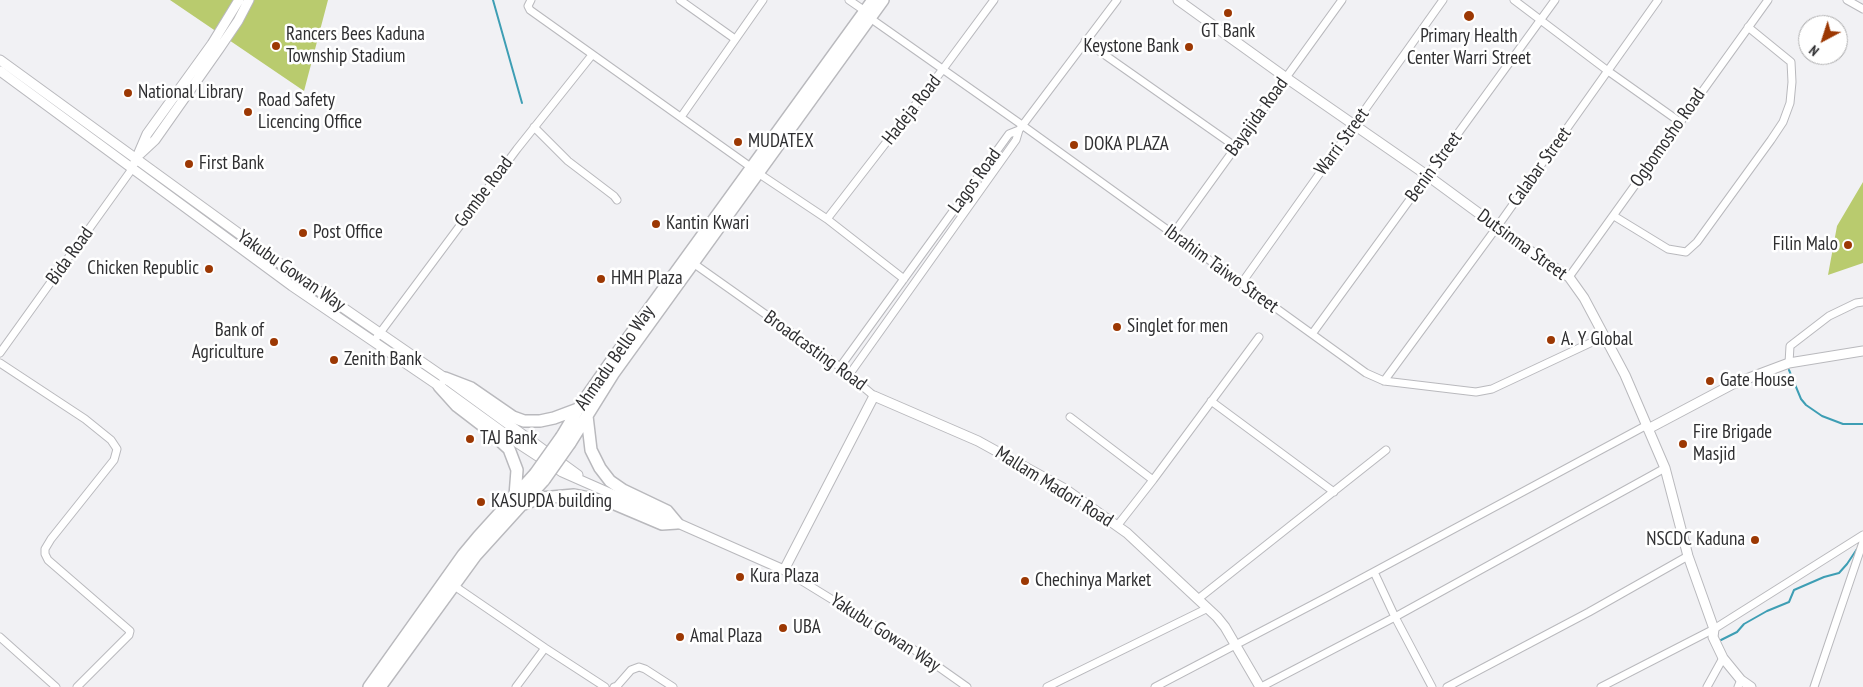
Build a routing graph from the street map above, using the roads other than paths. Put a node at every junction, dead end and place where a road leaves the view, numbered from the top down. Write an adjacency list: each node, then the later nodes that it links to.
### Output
1 (239, 0): 37 (street, Bida Road)
2 (249, 0): 37 (street, Bida Road)
3 (680, 0): 23 (street)
4 (763, 0): 23 (street)
5 (849, 0): 20 (street, Ibrahim Taiwo Street)
6 (873, 0): 20 (main road, Ahmadu Bello Way)
7 (883, 0): 20 (main road, Ahmadu Bello Way)
8 (994, 0): 27 (street, Hadeja Road)
9 (1117, 0): 24 (street, Lagos Road)
10 (1178, 0): 30 (street, Dutsinma Street)
11 (1342, 0): 30 (street, Bayajida Road)
12 (1443, 0): 33 (street, Warri Street)
13 (1514, 0): 21 (street)
14 (1555, 0): 21 (street, Benin Street)
15 (1658, 0): 29 (street, Calabar Street)
16 (1768, 0): 22 (street, Ogbomosho Road)
17 (1846, 0): 19 (street)
18 (530, 3): 25 (street)
19 (1863, 9)
20 (867, 15): 27 (street, Ibrahim Taiwo Street); 39 (main road, Ahmadu Bello Way)
21 (1541, 19): 29 (street); 40 (street, Benin Street)
22 (1748, 27): 32 (street, Ogbomosho Road); 42 (street)
23 (735, 39): 31 (street)
24 (1085, 41): 35 (street, Lagos Road); 36 (street)
25 (592, 55): 31 (street); 34 (street, Gombe Road)
26 (0, 60): 37 (street, Yakubu Gowan Way)
27 (943, 69): 35 (street, Ibrahim Taiwo Street); 43 (street, Hadeja Road)
28 (0, 71): 38 (street, Yakubu Gowan Way)
29 (1608, 71): 32 (street); 44 (street, Calabar Street)
30 (1285, 77): 33 (street, Dutsinma Street); 36 (street, Bayajida Road)
31 (681, 117): 39 (street)
32 (1680, 122): 42 (street, Ogbomosho Road)
33 (1354, 126): 40 (street, Dutsinma Street); 49 (street, Warri Street)
34 (534, 127): 41 (street); 51 (street, Gombe Road)
35 (1020, 127): 45 (street, Ibrahim Taiwo Street); 48 (street, Lagos Road); 61 (street)
36 (1236, 147): 45 (street, Bayajida Road)
37 (136, 158): 38 (street, Bida Road); 51 (street, Yakubu Gowan Way)
38 (132, 169): 55 (street, Yakubu Gowan Way); 57 (street, Bida Road)
39 (755, 170): 43 (street); 46 (main road, Ahmadu Bello Way); 66 (main road, Ahmadu Bello Way)
40 (1428, 176): 44 (street, Dutsinma Street); 52 (street, Benin Street)
41 (617, 200)
42 (1614, 216): 47 (street, Ogbomosho Road)
43 (827, 219): 48 (street)
44 (1497, 227): 47 (street, Dutsinma Street); 62 (street, Calabar Street)
45 (1172, 234): 49 (street, Ibrahim Taiwo Street)
46 (693, 263): 60 (street, Broadcasting Road); 66 (main road, Ahmadu Bello Way)
47 (1569, 277): 53 (street, Dutsinma Street)
48 (904, 279): 60 (street, Lagos Road)
49 (1240, 284): 52 (street, Ibrahim Taiwo Street)
50 (1863, 302): 59 (street)
51 (380, 333): 55 (street, Gombe Road); 63 (street, Yakubu Gowan Way)
52 (1312, 334): 62 (street, Ibrahim Taiwo Street)
53 (1605, 336): 62 (street, Ibrahim Taiwo Street); 68 (street, Dutsinma Street)
54 (1259, 337): 65 (street)
55 (374, 341): 63 (street, Yakubu Gowan Way)
56 (1863, 351): 59 (street)
57 (0, 353)
58 (0, 363): 92 (street)
59 (1789, 363): 68 (street)
60 (840, 368): 61 (street, Broadcasting Road)
61 (849, 375): 64 (street, Broadcasting Road)
62 (1384, 381)
63 (442, 382): 66 (main road); 73 (main road); 74 (street, Yakubu Gowan Way)
64 (874, 396): 75 (street, Mallam Madori Road); 79 (street, Broadcasting Road)
65 (1212, 401): 71 (street); 72 (street)
66 (582, 413): 73 (main road, Ahmadu Bello Way, bridge); 74 (main road)
67 (1070, 417): 71 (street)
68 (1648, 427): 70 (street, Dutsinma Street); 80 (street)
69 (1386, 450): 72 (street)
70 (1665, 468): 78 (street, Dutsinma Street); 84 (street)
71 (1153, 480): 75 (street)
72 (1334, 492): 82 (street)
73 (519, 501): 74 (main road); 81 (main road, Ahmadu Bello Way); 93 (main road, Ahmadu Bello Way)
74 (677, 523): 79 (street, Yakubu Gowan Way)
75 (1117, 526): 82 (street, Mallam Madori Road)
76 (1863, 535): 85 (street)
77 (1862, 544): 108 (street)
78 (1688, 556): 85 (street, Dutsinma Street); 104 (street)
79 (784, 570): 99 (street, Yakubu Gowan Way)
80 (1374, 572): 84 (street); 87 (street)
81 (453, 585): 88 (street); 94 (main road, Ahmadu Bello Way)
82 (1198, 599): 83 (street, Mallam Madori Road)
83 (1208, 608): 87 (street, Mallam Madori Road); 100 (street)
84 (1395, 617): 102 (street); 103 (street)
85 (1714, 629): 89 (street, Dutsinma Street); 105 (street)
86 (0, 636): 91 (street)
87 (1235, 644): 101 (street); 102 (street, Mallam Madori Road)
88 (545, 648): 95 (street); 96 (street)
89 (1723, 658): 90 (street, Dutsinma Street); 106 (street)
90 (1739, 683): 107 (street, Dutsinma Street)
91 (56, 687)
92 (77, 687)
93 (369, 687)
94 (380, 687)
95 (516, 687)
96 (605, 687)
97 (614, 687): 98 (street)
98 (673, 687)
99 (966, 687)
100 (1047, 687)
101 (1155, 687)
102 (1260, 687)
103 (1432, 687)
104 (1447, 687)
105 (1601, 687)
106 (1707, 687)
107 (1751, 687)
108 (1814, 687)

